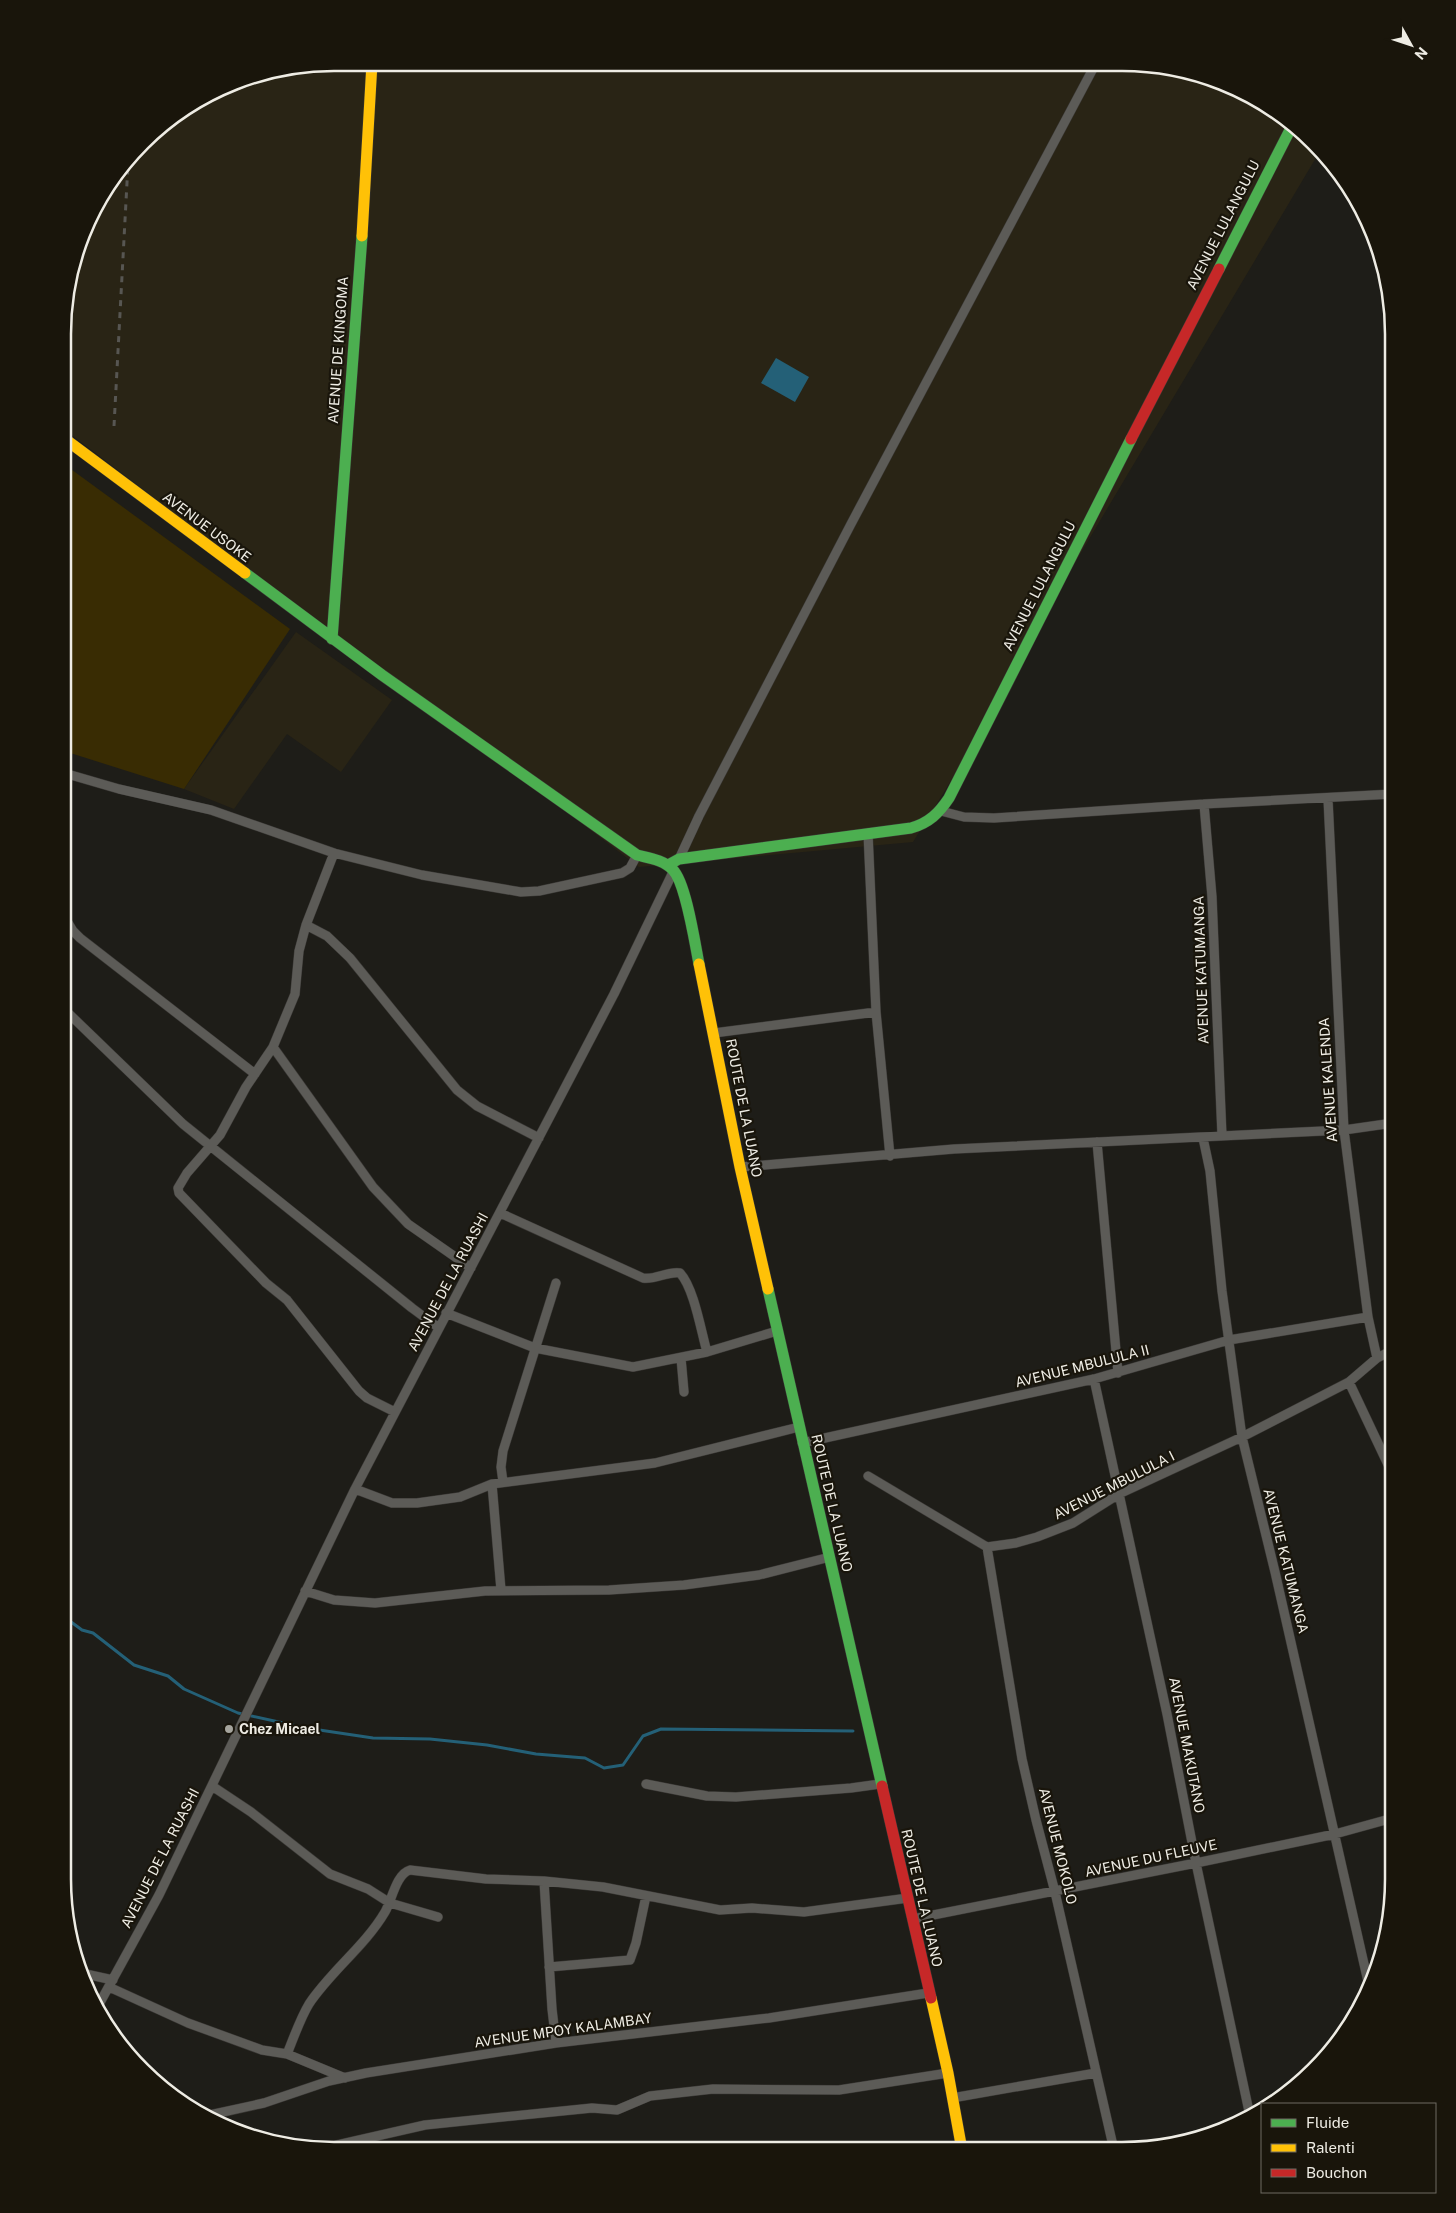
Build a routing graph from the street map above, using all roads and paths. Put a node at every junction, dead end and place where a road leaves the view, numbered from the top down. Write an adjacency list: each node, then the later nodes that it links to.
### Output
1 (372, 71): 5 (street, AVENUE DE KINGOMA)
2 (1092, 71): 14 (street, AVENUE DE LA RUASHI)
3 (1288, 131): 10 (street, AVENUE LULANGULU)
4 (71, 443): 5 (street, AVENUE USOKE)
5 (332, 639): 13 (street, AVENUE USOKE)
6 (71, 775): 12 (street)
7 (1385, 795): 8 (street)
8 (1328, 799): 9 (street); 23 (street, AVENUE KALENDA)
9 (1204, 804): 10 (street); 24 (street, AVENUE KATUMANGA)
10 (941, 811): 11 (street, AVENUE LULANGULU)
11 (868, 833): 14 (street, AVENUE LULANGULU); 17 (street)
12 (334, 853): 13 (street); 15 (street)
13 (637, 854): 14 (street, AVENUE USOKE)
14 (674, 865): 19 (street, ROUTE DE LA LUANO); 25 (street, AVENUE DE LA RUASHI)
15 (306, 925): 20 (street); 25 (street)
16 (71, 928): 21 (street)
17 (876, 1012): 19 (street); 29 (street)
18 (71, 1016): 28 (street)
19 (714, 1033): 30 (street, ROUTE DE LA LUANO)
20 (273, 1047): 21 (street); 32 (street)
21 (255, 1074): 28 (street)
22 (1385, 1124): 23 (street)
23 (1344, 1130): 24 (street); 35 (street, AVENUE KALENDA)
24 (1222, 1136): 26 (street)
25 (540, 1138): 31 (street, AVENUE DE LA RUASHI)
26 (1203, 1138): 27 (street); 38 (street, AVENUE KATUMANGA)
27 (1098, 1142): 29 (street); 44 (street)
28 (210, 1145): 36 (street); 48 (street)
29 (890, 1156): 30 (street)
30 (740, 1167): 37 (street, ROUTE DE LA LUANO)
31 (500, 1213): 32 (street, AVENUE DE LA RUASHI); 40 (street)
32 (470, 1268): 34 (street, AVENUE DE LA RUASHI)
33 (556, 1283): 39 (street)
34 (446, 1313): 36 (street, AVENUE DE LA RUASHI); 39 (street)
35 (1368, 1317): 38 (street, AVENUE MBULULA II); 43 (street, AVENUE KALENDA)
36 (439, 1328): 48 (street, AVENUE DE LA RUASHI)
37 (777, 1332): 40 (street); 49 (street, ROUTE DE LA LUANO)
38 (1229, 1340): 44 (street, AVENUE MBULULA II); 50 (street, AVENUE KATUMANGA)
39 (535, 1348): 42 (street); 54 (street)
40 (707, 1352): 42 (street)
41 (1385, 1354): 43 (street, AVENUE MBULULA I)
42 (681, 1358): 47 (street)
43 (1377, 1358): 46 (street, AVENUE MBULULA I)
44 (1118, 1373): 45 (street, AVENUE MBULULA II)
45 (1094, 1379): 51 (street, AVENUE MBULULA II); 57 (street, AVENUE MAKUTANO)
46 (1350, 1382): 50 (street, AVENUE MBULULA I); 52 (street)
47 (684, 1392)
48 (395, 1412): 56 (street, AVENUE DE LA RUASHI)
49 (800, 1427): 51 (street, ROUTE DE LA LUANO); 54 (street)
50 (1242, 1437): 57 (street, AVENUE MBULULA I); 66 (street, AVENUE KATUMANGA)
51 (802, 1442): 59 (street, ROUTE DE LA LUANO)
52 (1385, 1458)
53 (868, 1476): 58 (street)
54 (504, 1482): 55 (street)
55 (492, 1484): 56 (street); 60 (street)
56 (355, 1489): 61 (street, AVENUE DE LA RUASHI)
57 (1119, 1494): 58 (street, AVENUE MBULULA I); 67 (street, AVENUE MAKUTANO)
58 (987, 1547): 69 (street, AVENUE MOKOLO)
59 (830, 1556): 60 (street); 63 (street, ROUTE DE LA LUANO)
60 (501, 1590): 61 (street)
61 (305, 1591): 64 (street, AVENUE DE LA RUASHI)
62 (646, 1784): 63 (street)
63 (880, 1784): 71 (street, ROUTE DE LA LUANO)
64 (212, 1786): 72 (street); 78 (street, AVENUE DE LA RUASHI)
65 (1385, 1820): 66 (street, AVENUE DU FLEUVE)
66 (1336, 1834): 67 (street, AVENUE DU FLEUVE); 76 (street, AVENUE KATUMANGA)
67 (1196, 1863): 69 (street, AVENUE DU FLEUVE); 87 (street, AVENUE MAKUTANO)
68 (544, 1881): 70 (street); 72 (street); 75 (street)
69 (1056, 1892): 74 (street, AVENUE DU FLEUVE); 84 (street, AVENUE MOKOLO)
70 (646, 1896): 71 (street); 75 (street)
71 (908, 1898): 74 (street, ROUTE DE LA LUANO)
72 (390, 1903): 73 (street); 82 (street)
73 (438, 1917)
74 (913, 1919): 79 (street, ROUTE DE LA LUANO)
75 (549, 1967): 81 (street)
76 (1367, 1974)
77 (90, 1976): 78 (street)
78 (111, 1983): 80 (street, AVENUE DE LA RUASHI); 82 (street)
79 (928, 1993): 81 (street, AVENUE MPOY KALAMBAY); 83 (street, ROUTE DE LA LUANO)
80 (101, 2001)
81 (556, 2043): 85 (street, AVENUE MPOY KALAMBAY)
82 (287, 2054): 85 (street)
83 (948, 2073): 86 (street, ROUTE DE LA LUANO); 89 (street)
84 (1096, 2073): 86 (street); 91 (street, AVENUE MOKOLO)
85 (345, 2078): 88 (street, AVENUE MPOY KALAMBAY)
86 (952, 2098): 90 (street, ROUTE DE LA LUANO)
87 (1249, 2109)
88 (216, 2114)
89 (350, 2142)
90 (960, 2142)
91 (1112, 2142)

